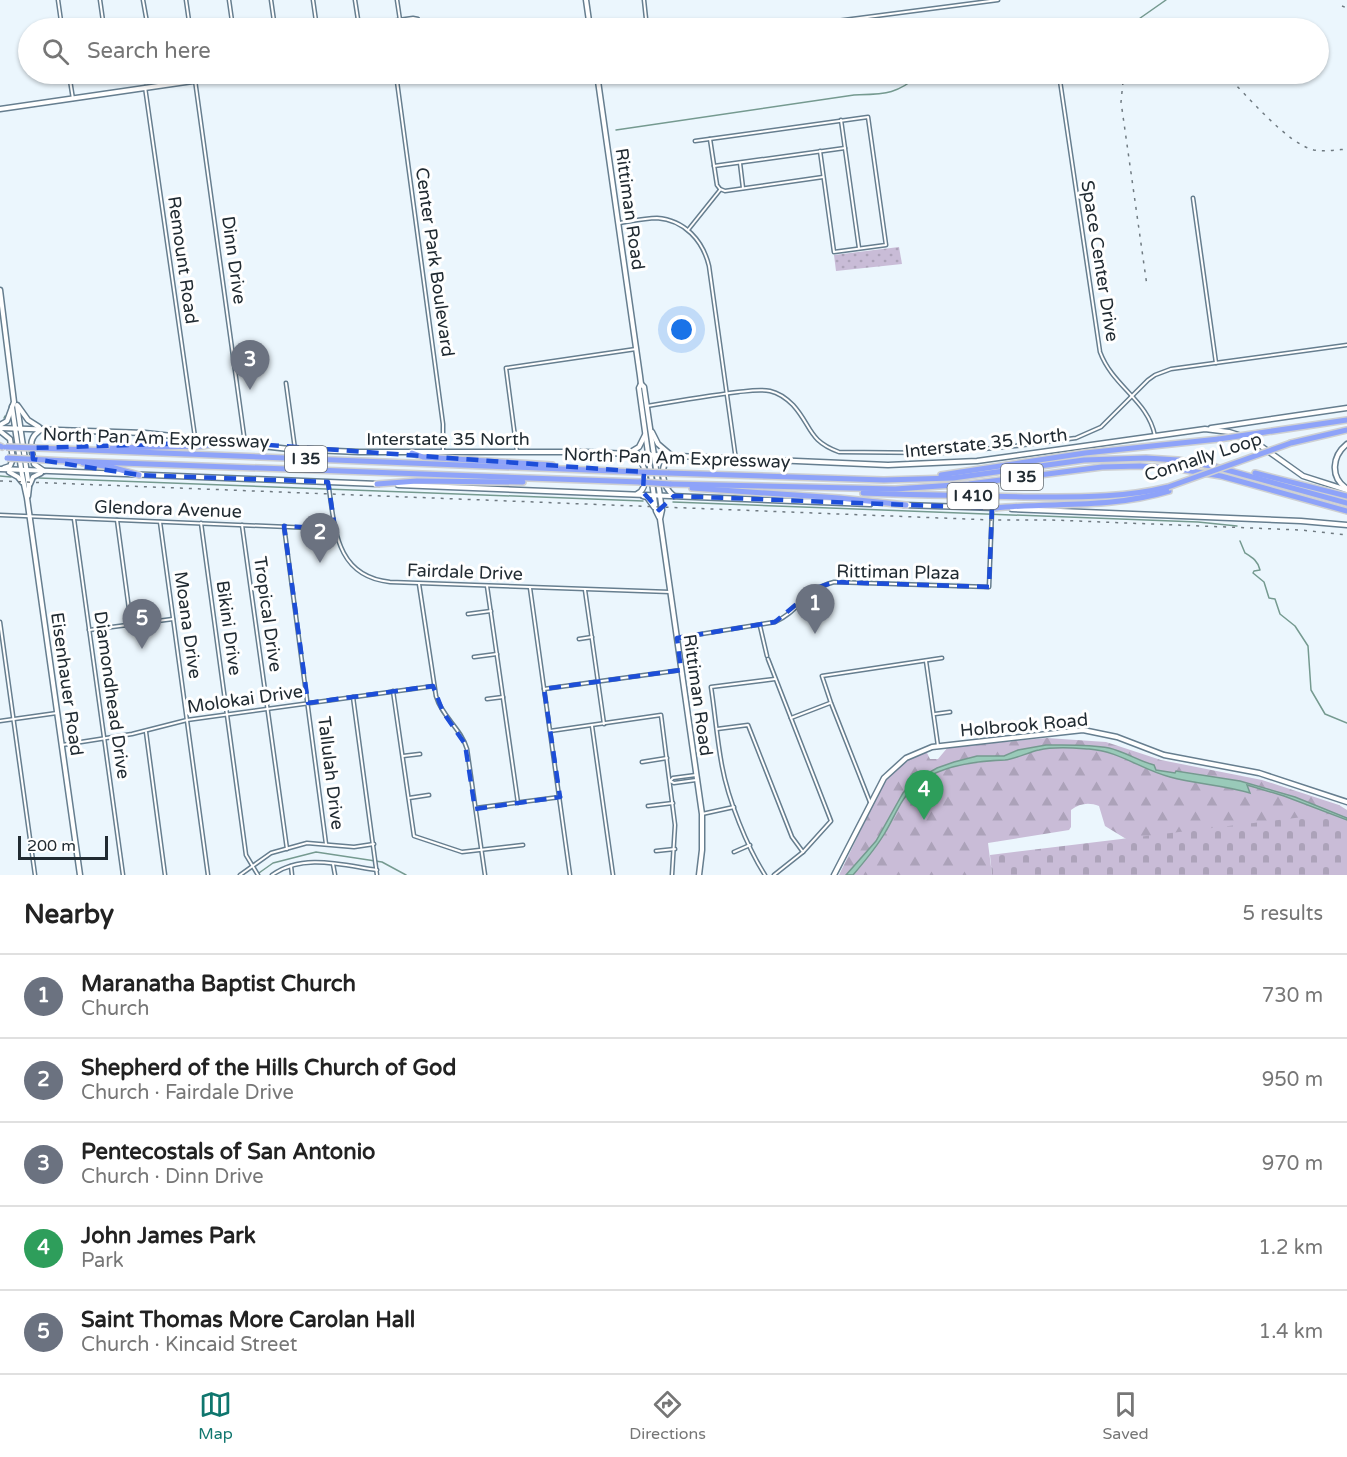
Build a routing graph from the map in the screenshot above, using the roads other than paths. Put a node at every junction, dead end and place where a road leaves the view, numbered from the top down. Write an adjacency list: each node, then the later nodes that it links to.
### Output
1 (58, 0): 13 (street)
2 (100, 0): 14 (street)
3 (144, 0): 15 (street)
4 (186, 0): 16 (street)
5 (229, 0): 17 (street)
6 (271, 0): 18 (street)
7 (313, 0): 19 (street)
8 (356, 0): 20 (street)
9 (398, 0): 21 (street)
10 (586, 0): 22 (main road)
11 (644, 0): 23 (street)
12 (998, 0): 24 (street)
13 (61, 18)
14 (103, 18)
15 (147, 18)
16 (189, 18)
17 (232, 18)
18 (274, 18)
19 (316, 18)
20 (358, 18)
21 (400, 18)
22 (589, 18)
23 (646, 18)
24 (877, 18)
25 (71, 84): 32 (street)
26 (166, 84): 31 (main road)
27 (196, 84): 71 (street, Dinn Drive)
28 (397, 84): 79 (street, Center Park Boulevard)
29 (598, 84): 45 (main road, Rittiman Road)
30 (1060, 84): 55 (street, Space Center Drive)
31 (145, 87): 32 (main road); 69 (street, Remount Road)
32 (73, 99): 33 (main road)
33 (0, 109)
34 (841, 120): 35 (street); 37 (street); 47 (street)
35 (710, 139): 36 (street); 40 (street)
36 (695, 141)
37 (845, 148): 38 (street); 47 (street)
38 (820, 151): 39 (street); 41 (street)
39 (740, 163): 40 (street); 42 (street)
40 (714, 166): 43 (street)
41 (823, 177): 42 (street); 47 (street)
42 (743, 188): 43 (street)
43 (720, 189): 46 (street)
44 (1193, 198): 51 (street)
45 (618, 223): 46 (street); 50 (main road, Rittiman Road)
46 (688, 231): 54 (street)
47 (859, 248)
48 (0, 290): 56 (main road, Eisenhauer Road)
49 (1347, 345): 51 (street)
50 (636, 349): 53 (main road, Rittiman Road); 76 (street)
51 (1216, 363): 55 (street)
52 (286, 383): 75 (street)
53 (641, 384): 57 (main road, Rittiman Road); 67 (main road, Rittiman Road)
54 (728, 393): 55 (street); 57 (street); 86 (street)
55 (1132, 396): 68 (street, Space Center Drive)
56 (14, 404): 61 (main road); 62 (main road, Eisenhauer Road); 63 (main road, Eisenhauer Road); 64 (main road)
57 (647, 406): 60 (main road, Rittiman Road)
58 (1347, 408): 65 (main road)
59 (1347, 420): 93 (highway, Connally Loop / I 410, bridge)
60 (650, 427): 82 (main road, Rittiman Road); 83 (main road)
61 (0, 428): 62 (main road, Interstate 35 North); 88 (main road)
62 (15, 428): 63 (main road, Interstate 35 North); 90 (main road, Eisenhauer Road)
63 (21, 429): 64 (main road, Interstate 35 North); 90 (main road, Eisenhauer Road)
64 (43, 429): 69 (main road, Interstate 35 North); 91 (main road)
65 (1205, 429): 68 (main road, Interstate 35 North); 101 (main road, Interstate 35 North)
66 (1347, 430): 100 (highway, Connally Loop / I 410, bridge)
67 (645, 431): 78 (main road); 81 (main road, Rittiman Road)
68 (1155, 436): 86 (main road, Interstate 35 North)
69 (195, 437): 70 (main road, Interstate 35 North)
70 (227, 442): 71 (main road, Interstate 35 North); 74 (highway)
71 (245, 444): 75 (main road, Interstate 35 North)
72 (1347, 444): 101 (main road)
73 (2, 447): 74 (highway, North Pan Am Expressway / I 35, bridge)
74 (39, 448): 89 (highway, North Pan Am Expressway / I 35)
75 (296, 449): 77 (main road, Interstate 35 North)
76 (518, 452): 78 (main road, Interstate 35 North); 79 (main road, Interstate 35 North)
77 (412, 453): 79 (main road, Interstate 35 North); 89 (highway)
78 (628, 453): 80 (main road, Interstate 35 North)
79 (443, 454)
80 (635, 454): 81 (main road, Interstate 35 North); 102 (main road)
81 (649, 455): 82 (main road, Interstate 35 North); 103 (main road, Rittiman Road)
82 (655, 456): 83 (main road, Interstate 35 North); 104 (main road, Rittiman Road)
83 (674, 457): 86 (main road, Interstate 35 North); 105 (main road)
84 (0, 458): 85 (highway, North Pan Am Expressway / I 35, bridge)
85 (67, 460): 92 (highway); 94 (highway, North Pan Am Expressway / I 35)
86 (736, 460)
87 (1178, 460): 93 (highway, North Pan Am Expressway / I 35); 106 (highway); 107 (highway, North Pan Am Expressway / I 35)
88 (0, 469): 90 (main road); 98 (main road)
89 (571, 469): 93 (highway, North Pan Am Expressway / I 35, bridge)
90 (24, 471): 91 (main road); 98 (main road, Eisenhauer Road)
91 (45, 472): 92 (main road); 98 (main road)
92 (139, 475): 97 (main road)
93 (904, 479)
94 (559, 481): 95 (highway, North Pan Am Expressway / I 35, bridge); 96 (highway)
95 (670, 483): 99 (highway, North Pan Am Expressway / I 35); 108 (highway)
96 (377, 484): 97 (main road); 102 (main road)
97 (329, 486): 123 (street, Fairdale Drive)
98 (27, 487): 114 (main road, Eisenhauer Road)
99 (778, 487): 100 (highway, Connally Loop / I 410); 112 (highway, North Pan Am Expressway / I 35)
100 (1169, 489): 111 (highway)
101 (1347, 490)
102 (636, 494): 103 (main road); 110 (main road)
103 (654, 495): 104 (main road); 110 (main road, Rittiman Road)
104 (660, 495): 105 (main road); 109 (main road, Rittiman Road)
105 (674, 496): 108 (main road); 109 (main road)
106 (1347, 496)
107 (1347, 503)
108 (906, 505): 111 (main road)
109 (662, 506): 116 (main road, Rittiman Road)
110 (656, 511): 116 (main road, Rittiman Road)
111 (993, 511): 121 (main road); 134 (street, Rittiman Plaza)
112 (1347, 511)
113 (0, 515): 114 (street, Glendora Avenue)
114 (30, 516): 115 (street, Glendora Avenue); 156 (main road, Eisenhauer Road)
115 (74, 519): 117 (street, Glendora Avenue); 135 (street, Diamondhead Drive)
116 (660, 519): 128 (main road, Rittiman Road)
117 (117, 520): 118 (street, Glendora Avenue); 133 (street)
118 (160, 522): 119 (street, Glendora Avenue); 131 (street, Moana Drive)
119 (201, 523): 120 (street, Glendora Avenue); 157 (street, Bikini Drive)
120 (242, 525): 122 (street, Glendora Avenue); 154 (street, Tropical Drive)
121 (1347, 525)
122 (284, 526): 123 (street, Glendora Avenue); 152 (street, Tallulah Drive)
123 (335, 529): 124 (street, Fairdale Drive)
124 (419, 583): 125 (street, Fairdale Drive); 146 (street)
125 (487, 586): 126 (street, Fairdale Drive); 129 (street)
126 (530, 588): 127 (street, Fairdale Drive); 147 (street)
127 (585, 590): 128 (street, Fairdale Drive); 136 (street)
128 (670, 592): 137 (main road, Rittiman Road)
129 (491, 611): 130 (street); 139 (street)
130 (468, 614)
131 (173, 619): 133 (street); 161 (street, Moana Drive)
132 (0, 621): 160 (street)
133 (131, 624): 135 (street)
134 (760, 626): 137 (street, Rittiman Plaza); 144 (street)
135 (90, 630): 168 (street, Diamondhead Drive)
136 (592, 637): 138 (street); 145 (street)
137 (677, 638): 143 (main road, Rittiman Road)
138 (579, 639)
139 (497, 654): 140 (street); 150 (street)
140 (474, 657)
141 (942, 658): 142 (street)
142 (926, 661): 153 (street); 158 (street)
143 (681, 670): 145 (street); 175 (main road, Rittiman Road)
144 (775, 678): 159 (street); 165 (street)
145 (598, 681): 147 (street); 163 (street)
146 (434, 686): 148 (street, Molokai Drive); 186 (street)
147 (544, 689): 167 (street)
148 (393, 691): 149 (street, Molokai Drive); 172 (street)
149 (353, 697): 152 (street, Molokai Drive); 191 (street)
150 (503, 697): 151 (street); 182 (street)
151 (487, 699)
152 (308, 703): 154 (street, Molokai Drive); 190 (street, Tallulah Drive)
153 (831, 703): 159 (street); 180 (street)
154 (267, 709): 157 (street, Molokai Drive); 194 (street, Tropical Drive)
155 (950, 712): 158 (street)
156 (57, 713): 160 (street); 169 (main road, Eisenhauer Road)
157 (227, 714): 161 (street, Molokai Drive); 201 (street, Bikini Drive)
158 (934, 714): 170 (street)
159 (791, 718): 199 (street)
160 (14, 719): 162 (street); 204 (street)
161 (187, 720): 166 (street, Molokai Drive); 208 (street, Moana Drive)
162 (0, 721)
163 (604, 724): 164 (street); 173 (street)
164 (592, 726): 167 (street); 217 (street)
165 (717, 729): 185 (street); 199 (street)
166 (146, 731): 168 (street, Molokai Drive); 207 (street)
167 (550, 731): 178 (street)
168 (104, 739): 169 (street, Molokai Drive); 206 (street, Diamondhead Drive)
169 (62, 745): 205 (main road, Eisenhauer Road)
170 (938, 746): 180 (main road, Holbrook Road); 181 (main road, Holbrook Road)
171 (420, 754): 172 (street)
172 (403, 756): 179 (street)
173 (667, 758): 174 (street); 176 (street)
174 (642, 762)
175 (696, 778): 176 (street); 187 (main road, Rittiman Road)
176 (670, 781): 183 (street)
177 (429, 795): 179 (street)
178 (560, 797): 182 (street); 216 (street)
179 (409, 798): 189 (street)
180 (870, 802): 222 (main road, Holbrook Road)
181 (1347, 802)
182 (518, 803): 186 (street)
183 (673, 803): 184 (street); 195 (street)
184 (648, 806)
185 (734, 807): 187 (street); 193 (street)
186 (475, 809): 196 (street)
187 (702, 814): 219 (main road, Rittiman Road)
188 (437, 837): 189 (street)
189 (435, 843): 196 (street)
190 (326, 844): 191 (street); 194 (street)
191 (374, 844): 203 (street)
192 (523, 845): 196 (street)
193 (750, 845): 198 (street); 220 (street)
194 (287, 849): 201 (street)
195 (675, 849): 197 (street); 218 (street)
196 (482, 851): 215 (street)
197 (656, 851)
198 (734, 852)
199 (803, 852): 221 (street)
200 (333, 864): 202 (street); 203 (street); 213 (street)
201 (251, 866): 209 (street); 210 (street, Bikini Drive)
202 (291, 866): 211 (street); 212 (street)
203 (377, 870): 214 (street)
204 (35, 875)
205 (80, 875)
206 (123, 875)
207 (165, 875)
208 (208, 875)
209 (240, 875)
210 (258, 875)
211 (272, 875)
212 (292, 875)
213 (335, 875)
214 (377, 875)
215 (485, 875)
216 (570, 875)
217 (613, 875)
218 (672, 875)
219 (699, 875)
220 (765, 875)
221 (774, 875)
222 (834, 875)

